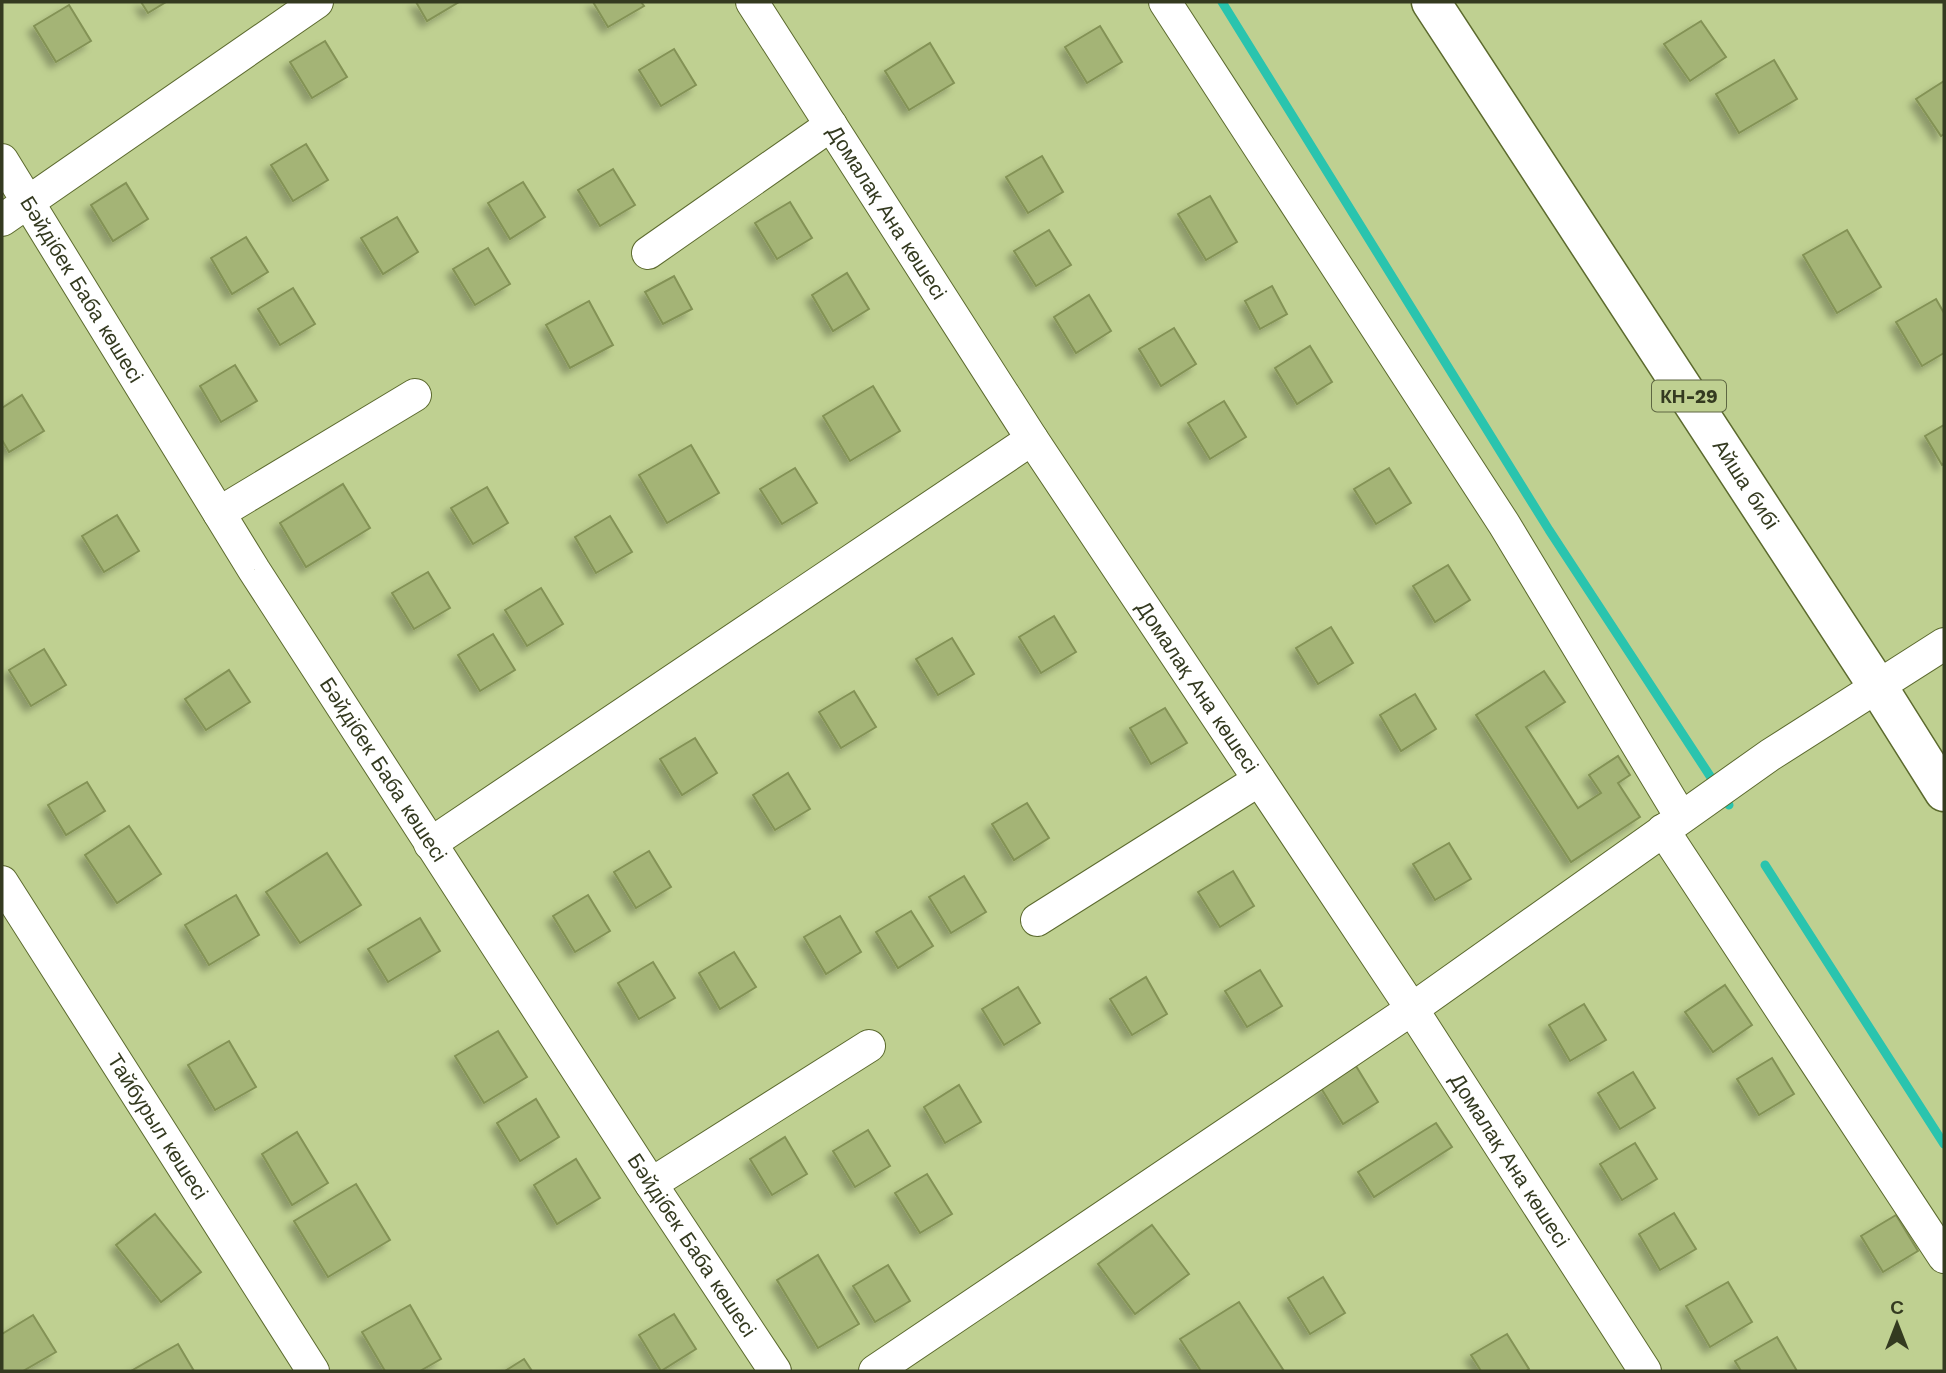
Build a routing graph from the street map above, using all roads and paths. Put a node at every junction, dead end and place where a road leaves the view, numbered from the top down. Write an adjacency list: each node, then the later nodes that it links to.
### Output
1 (317, 2): 7 (street)
2 (752, 2): 5 (street, Домалақ Ана көшесі)
3 (1165, 2): 17 (street)
4 (1431, 2): 14 (main road, Айша бибі / КН-29)
5 (831, 125): 9 (street); 11 (street, Домалақ Ана көшесі)
6 (2, 160): 7 (street, Бәйдібек Баба көшесі)
7 (28, 203): 8 (street); 12 (street, Бәйдібек Баба көшесі)
8 (2, 220)
9 (648, 253)
10 (415, 395): 12 (street)
11 (1032, 439): 15 (street, Домалақ Ана көшесі); 18 (street)
12 (219, 513): 18 (street, Бәйдібек Баба көшесі)
13 (1944, 644): 14 (street)
14 (1878, 687): 16 (main road, Айша бибі / КН-29); 17 (street)
15 (1259, 780): 20 (street); 21 (street, Домалақ Ана көшесі)
16 (1944, 793)
17 (1680, 818): 21 (street); 24 (street)
18 (430, 844): 23 (street, Бәйдібек Баба көшесі)
19 (2, 882): 25 (street, Тайбурыл көшесі)
20 (1037, 920)
21 (1412, 1009): 27 (street); 28 (street, Домалақ Ана көшесі)
22 (869, 1046): 23 (street)
23 (651, 1184): 26 (street, Бәйдібек Баба көшесі)
24 (1944, 1257)
25 (313, 1371)
26 (775, 1371)
27 (875, 1371)
28 (1644, 1371)

